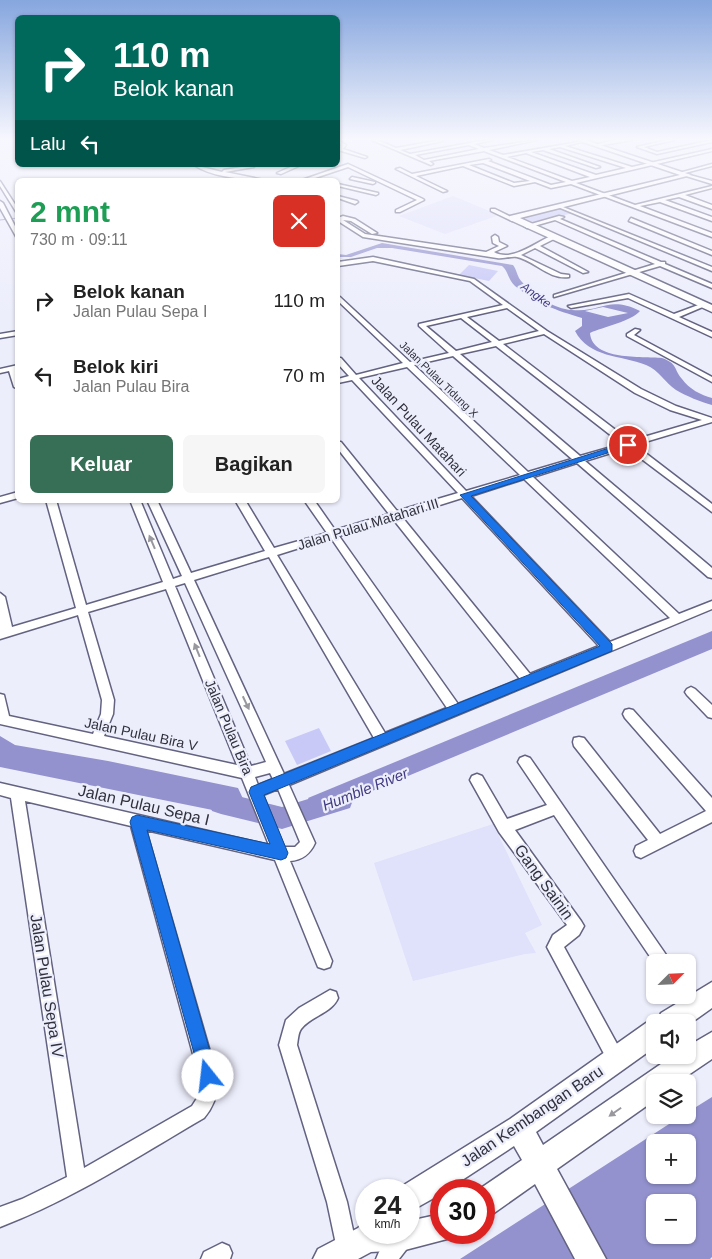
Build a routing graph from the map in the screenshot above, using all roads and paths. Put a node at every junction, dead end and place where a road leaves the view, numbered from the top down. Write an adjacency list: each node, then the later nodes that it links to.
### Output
1 (344, 199): 8 (street)
2 (418, 199): 14 (street)
3 (588, 199): 10 (street)
4 (615, 199): 11 (street)
5 (665, 199): 7 (street)
6 (689, 199): 12 (street)
7 (660, 200): 11 (street); 22 (street)
8 (355, 202)
9 (0, 203): 20 (street)
10 (557, 206): 15 (street); 24 (street)
11 (636, 206): 16 (street)
12 (712, 207)
13 (493, 210): 24 (street)
14 (398, 211)
15 (578, 213): 18 (street); 28 (street)
16 (656, 214): 17 (street); 31 (street)
17 (648, 216)
18 (556, 218): 27 (street); 43 (street)
19 (640, 218): 25 (street)
20 (6, 219): 26 (street); 29 (street)
21 (340, 219): 30 (street)
22 (712, 219)
23 (340, 220): 38 (street)
24 (514, 220): 27 (street)
25 (631, 220): 28 (street); 36 (street)
26 (0, 223)
27 (527, 226): 33 (street)
28 (610, 226): 40 (street)
29 (15, 233)
30 (374, 233)
31 (712, 235)
32 (495, 238): 38 (street)
33 (554, 238): 34 (street); 47 (street)
34 (535, 246): 39 (street); 41 (street)
35 (712, 248): 36 (street)
36 (705, 250): 37 (street); 40 (street)
37 (712, 253)
38 (492, 255): 39 (street)
39 (516, 255): 44 (street)
40 (682, 256): 43 (street); 45 (street)
41 (564, 261): 44 (street); 46 (street)
42 (340, 263): 52 (street)
43 (660, 263): 47 (street); 49 (street)
44 (542, 268): 48 (street)
45 (712, 269)
46 (585, 272)
47 (632, 273): 50 (street); 54 (street)
48 (567, 276)
49 (712, 286)
50 (556, 296)
51 (340, 300): 67 (street, Jalan Pulau Tidung X)
52 (507, 306): 55 (street); 60 (street)
53 (571, 306): 56 (street)
54 (708, 307): 56 (street)
55 (462, 315): 64 (street); 65 (street)
56 (673, 316): 62 (street)
57 (15, 328): 59 (street)
58 (637, 330): 72 (street)
59 (0, 331)
60 (545, 332): 64 (street); 73 (street)
61 (15, 333): 63 (street)
62 (712, 335)
63 (0, 336)
64 (497, 343): 65 (street); 74 (street)
65 (452, 354): 67 (street); 76 (street)
66 (340, 362): 70 (street, Jalan Pulau Matahari)
67 (408, 364): 70 (street); 77 (street, Jalan Pulau Tidung X)
68 (15, 368): 69 (street)
69 (0, 371)
70 (353, 377): 71 (street); 78 (street, Jalan Pulau Matahari)
71 (340, 380)
72 (712, 380)
73 (711, 420): 74 (street, Jalan Pulau Matahari III)
74 (628, 445): 76 (street, Jalan Pulau Matahari III); 86 (street)
75 (340, 447): 87 (street)
76 (577, 460): 77 (street, Jalan Pulau Matahari III); 90 (street)
77 (526, 476): 78 (street, Jalan Pulau Matahari III); 96 (street, Jalan Pulau Tidung X)
78 (464, 495): 87 (street, Jalan Pulau Matahari III); 98 (street, Jalan Pulau Matahari)
79 (15, 496): 80 (street)
80 (0, 500)
81 (52, 503): 95 (street)
82 (136, 503): 92 (street, Jalan Pulau Bira, one-way to 82)
83 (153, 503): 91 (street, Jalan Pulau Bira)
84 (242, 503): 89 (street)
85 (311, 503): 88 (street)
86 (712, 509)
87 (395, 516): 88 (street, Jalan Pulau Matahari III); 99 (street)
88 (333, 535): 89 (street, Jalan Pulau Matahari III); 102 (street)
89 (272, 554): 91 (street, Jalan Pulau Matahari III); 107 (street)
90 (712, 574)
91 (188, 580): 92 (street, Jalan Pulau Matahari III); 110 (street, Jalan Pulau Bira, one-way to 110)
92 (169, 583): 95 (street, Jalan Pulau Matahari III); 111 (street, Jalan Pulau Bira, one-way to 92)
93 (0, 597): 97 (street)
94 (712, 605): 96 (street)
95 (84, 609): 97 (street, Jalan Pulau Matahari III); 106 (street)
96 (678, 619): 98 (street)
97 (4, 634)
98 (608, 648): 99 (street)
99 (528, 680): 102 (street)
100 (692, 692): 103 (street)
101 (0, 699): 105 (street)
102 (455, 710): 107 (street)
103 (712, 713)
104 (629, 714): 118 (street)
105 (2, 719): 106 (street, Jalan Pulau Bira V)
106 (97, 740): 111 (street, Jalan Pulau Bira V)
107 (382, 740): 113 (street)
108 (579, 742): 122 (street)
109 (525, 762): 117 (street)
110 (274, 766): 111 (street, Jalan Pulau Bira V); 113 (street, Jalan Pulau Bira)
111 (248, 773): 116 (street, Jalan Pulau Bira)
112 (477, 780): 121 (street, Gang Sainin)
113 (281, 781): 116 (street); 123 (street, Jalan Pulau Bira)
114 (0, 789): 115 (street, Jalan Pulau Sepa I)
115 (17, 792): 120 (street, Jalan Pulau Sepa I); 137 (street, Jalan Pulau Sepa IV)
116 (256, 792): 123 (street, Jalan Pulau Bira)
117 (557, 808): 121 (street); 125 (street)
118 (712, 808)
119 (712, 815): 122 (street)
120 (137, 822): 123 (street, Jalan Pulau Sepa I); 137 (street)
121 (504, 827): 132 (street, Gang Sainin)
122 (658, 842): 124 (street)
123 (279, 848): 126 (street)
124 (641, 851)
125 (657, 954)
126 (324, 961)
127 (330, 998): 142 (street)
128 (697, 999): 129 (street)
129 (679, 1014)
130 (646, 1038): 132 (street, Jalan Kembangan Baru)
131 (712, 1044): 133 (street)
132 (616, 1059): 135 (street, Jalan Kembangan Baru)
133 (669, 1074)
134 (646, 1091): 136 (street, one-way to 136)
135 (519, 1128): 136 (street); 138 (street, Jalan Kembangan Baru)
136 (545, 1177): 139 (street); 143 (street)
137 (77, 1181): 140 (street)
138 (420, 1191)
139 (495, 1198)
140 (0, 1216)
141 (430, 1230): 142 (street)
142 (361, 1247)
143 (591, 1259)

